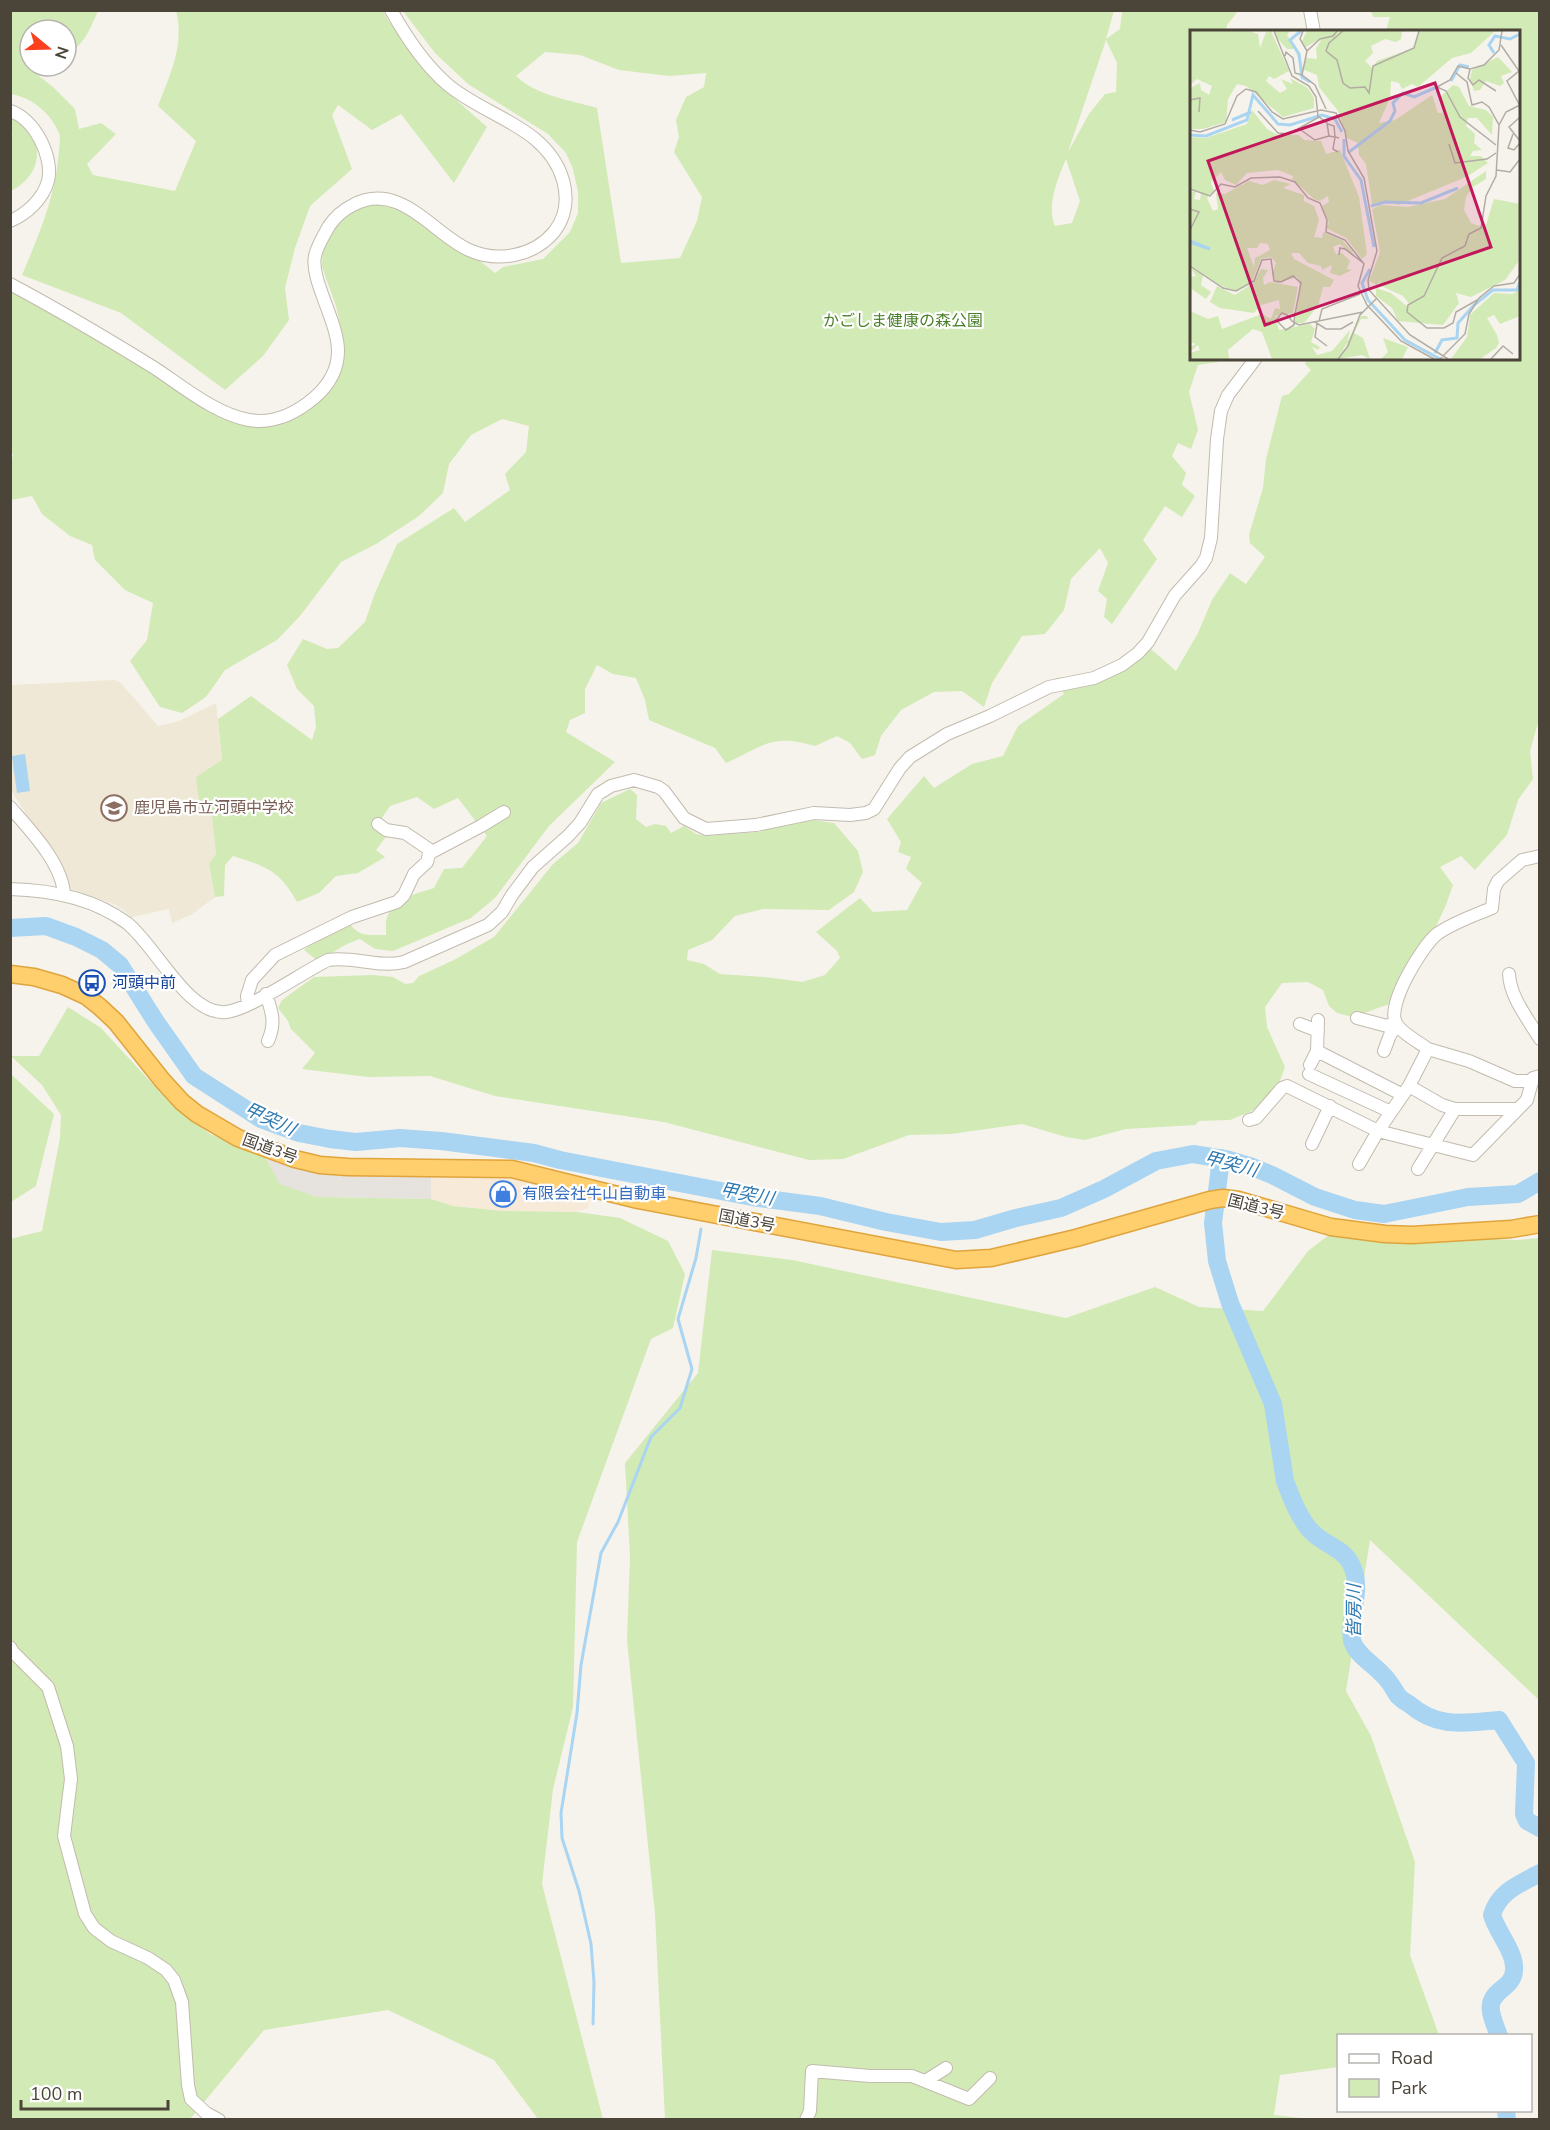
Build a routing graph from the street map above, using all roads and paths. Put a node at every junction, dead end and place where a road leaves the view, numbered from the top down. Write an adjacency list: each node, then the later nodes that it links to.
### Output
1 (391, 10): 6 (street)
2 (1310, 10): 3 (street)
3 (1314, 30)
4 (10, 111): 5 (street)
5 (10, 221)
6 (10, 284)
7 (1254, 360): 17 (street)
8 (10, 807): 14 (street)
9 (504, 812): 11 (street)
10 (378, 824): 11 (street)
11 (430, 853): 18 (street)
12 (1539, 856): 20 (street)
13 (10, 889): 14 (street)
14 (64, 894): 18 (street)
15 (10, 974): 39 (highway, 国道3号)
16 (1509, 974): 22 (street)
17 (266, 994): 18 (street); 23 (street)
18 (248, 1004)
19 (1357, 1018): 20 (street)
20 (1396, 1023): 24 (street); 26 (street)
21 (1300, 1024): 25 (street)
22 (1539, 1039)
23 (268, 1041)
24 (1428, 1049): 27 (street); 28 (street)
25 (1317, 1051): 28 (street); 32 (street)
26 (1384, 1051)
27 (1536, 1079): 30 (street)
28 (1406, 1090): 31 (street); 32 (street)
29 (1330, 1106): 33 (street); 34 (street); 35 (street)
30 (1518, 1108): 31 (street); 36 (street)
31 (1455, 1109): 36 (street)
32 (1391, 1112): 34 (street)
33 (1249, 1120)
34 (1378, 1131): 36 (street); 37 (street)
35 (1312, 1144)
36 (1433, 1145): 38 (street)
37 (1359, 1164)
38 (1418, 1170)
39 (1539, 1224)
40 (10, 1647): 44 (street)
41 (946, 2068): 43 (street)
42 (990, 2078): 43 (street)
43 (927, 2080): 45 (street)
44 (219, 2120)
45 (806, 2120)

